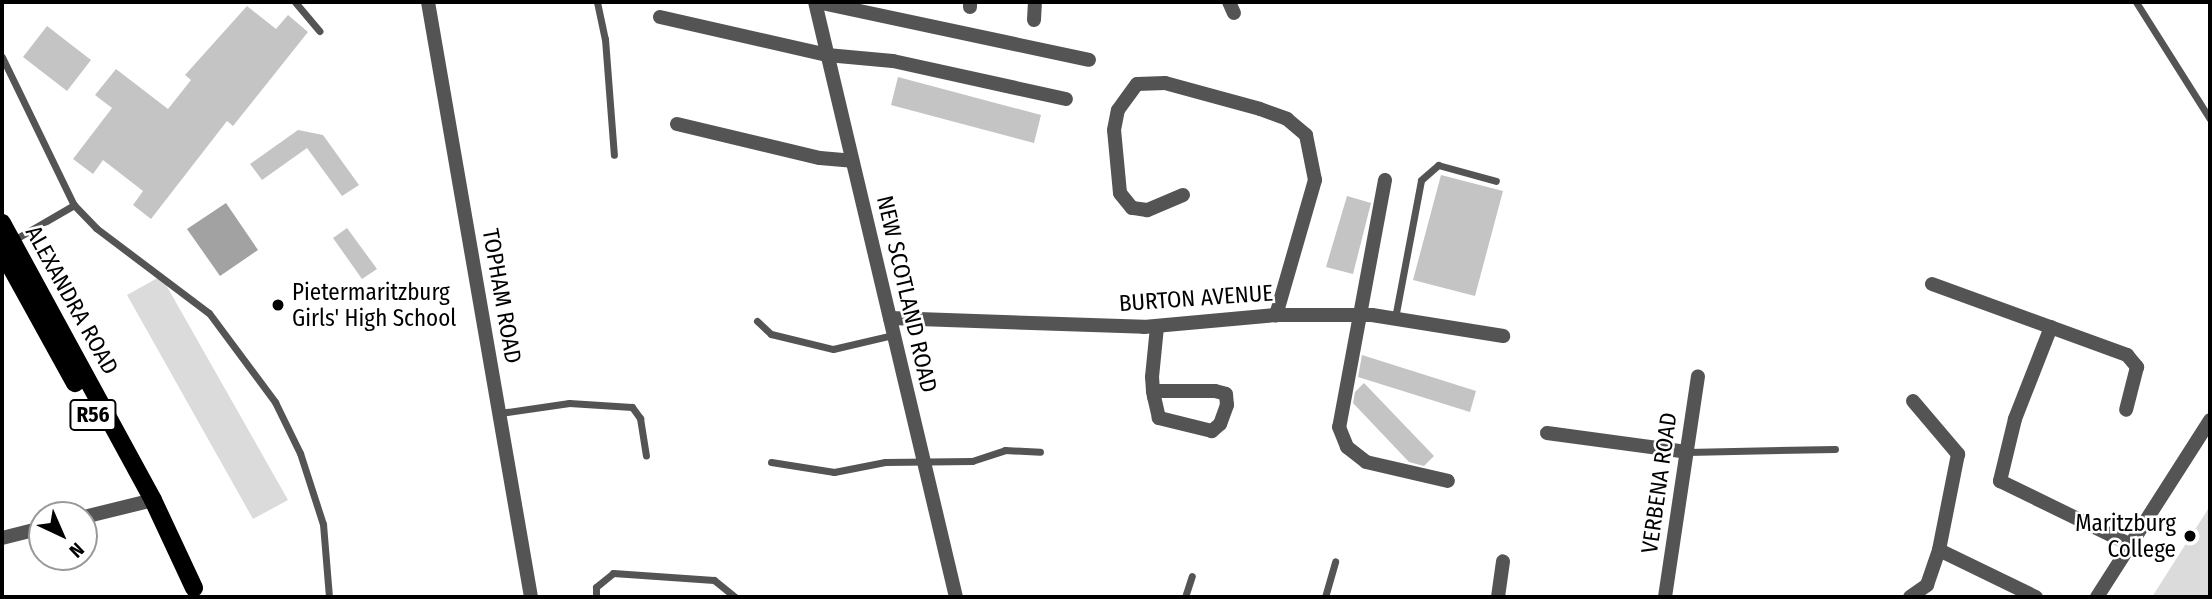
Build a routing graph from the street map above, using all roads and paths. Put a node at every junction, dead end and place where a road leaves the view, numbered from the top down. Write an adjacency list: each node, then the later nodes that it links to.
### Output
1 (295, 2): 9 (lane)
2 (428, 2): 39 (street, TOPHAM ROAD)
3 (597, 2): 16 (lane)
4 (816, 2): 10 (street, NEW SCOTLAND ROAD); 12 (street)
5 (1035, 2): 8 (street)
6 (2136, 2): 14 (lane)
7 (660, 18): 10 (street)
8 (1034, 20)
9 (318, 31)
10 (827, 55): 13 (street); 17 (street, NEW SCOTLAND ROAD)
11 (2, 57): 21 (lane)
12 (1089, 60)
13 (1066, 99)
14 (2210, 118)
15 (677, 124): 17 (street)
16 (614, 155)
17 (852, 161): 28 (street, NEW SCOTLAND ROAD)
18 (1385, 180): 27 (street)
19 (1496, 181): 29 (lane)
20 (1183, 195): 26 (street)
21 (75, 205): 23 (lane); 59 (lane)
22 (2, 223): 23 (main road, ALEXANDRA ROAD / R56)
23 (5, 246): 24 (main road, ALEXANDRA ROAD / R56); 49 (main road, ALEXANDRA ROAD / R56)
24 (7, 263): 49 (main road, ALEXANDRA ROAD / R56)
25 (1932, 284): 32 (street)
26 (1276, 315): 27 (street, BURTON AVENUE); 31 (street, BURTON AVENUE)
27 (1359, 316): 29 (street, BURTON AVENUE); 48 (street)
28 (890, 318): 31 (street, BURTON AVENUE); 33 (street, NEW SCOTLAND ROAD)
29 (1395, 319): 34 (street, BURTON AVENUE)
30 (757, 321): 33 (lane)
31 (1157, 327): 36 (street)
32 (2051, 327): 38 (street); 53 (street)
33 (893, 335): 47 (street, NEW SCOTLAND ROAD)
34 (1503, 336)
35 (1698, 376): 44 (street, VERBENA ROAD)
36 (1153, 391): 36 (street)
37 (1913, 401): 54 (street)
38 (2126, 410)
39 (500, 413): 45 (lane); 60 (street, TOPHAM ROAD)
40 (2210, 419): 53 (street)
41 (1547, 433): 44 (street)
42 (1835, 449): 44 (lane)
43 (1040, 452): 47 (lane)
44 (1687, 452): 67 (street, VERBENA ROAD)
45 (646, 456)
46 (771, 462): 47 (lane)
47 (924, 463): 63 (street, NEW SCOTLAND ROAD)
48 (1448, 481)
49 (147, 501): 50 (street); 58 (main road, ALEXANDRA ROAD / R56)
50 (98, 513)
51 (28, 532): 52 (street)
52 (2, 538)
53 (2131, 545): 70 (street)
54 (1939, 550): 68 (street); 69 (street)
55 (1335, 561): 65 (lane)
56 (1503, 561): 66 (street)
57 (1192, 576): 64 (lane)
58 (197, 592)
59 (329, 597)
60 (531, 597)
61 (596, 597): 62 (lane)
62 (736, 597)
63 (956, 597)
64 (1185, 597)
65 (1325, 597)
66 (1498, 597)
67 (1665, 597)
68 (1910, 597)
69 (2036, 597)
70 (2097, 597)

